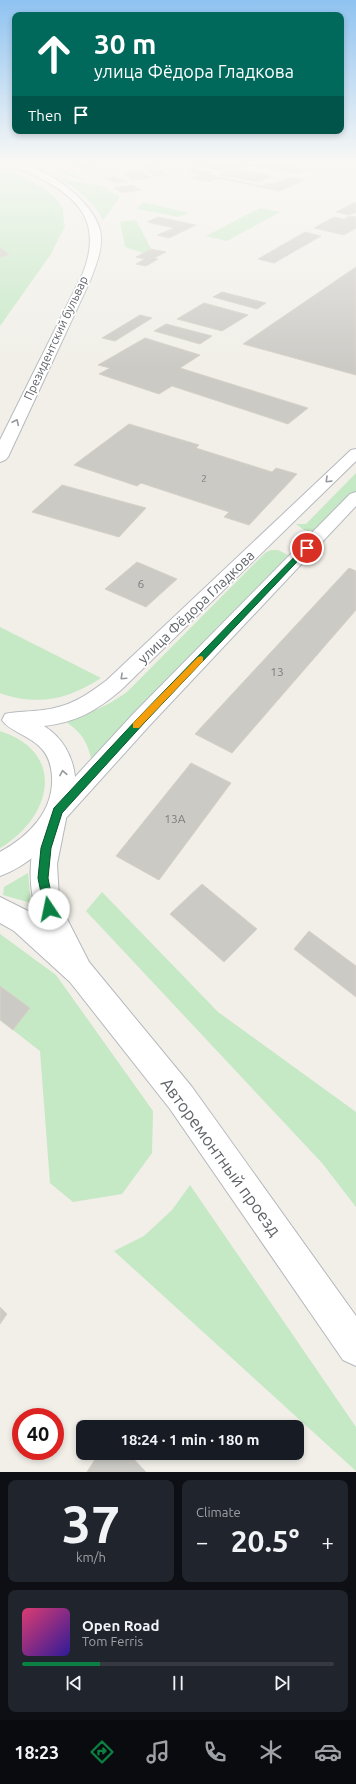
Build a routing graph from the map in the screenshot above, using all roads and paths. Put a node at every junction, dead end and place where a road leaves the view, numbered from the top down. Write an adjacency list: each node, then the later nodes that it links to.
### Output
1 (85, 231): 3 (main road, Президентский бульвар)
2 (96, 231): 3 (main road, Президентский бульвар)
3 (57, 329): 4 (main road, Президентский бульвар); 6 (main road, Президентский бульвар, one-way to 3)
4 (0, 425)
5 (356, 453): 8 (main road, улица Фёдора Гладкова, one-way to 8)
6 (0, 457)
7 (356, 497): 8 (main road, улица Фёдора Гладкова)
8 (289, 542): 9 (main road, улица Фёдора Гладкова, one-way to 9); 10 (main road, улица Фёдора Гладкова)
9 (5, 717): 10 (main road, Авторемонтный проезд, one-way to 9)
10 (56, 815): 11 (main road, улица Фёдора Гладкова); 13 (main road, Авторемонтный проезд)
11 (0, 864)
12 (0, 909): 13 (main road, Авторемонтный проезд)
13 (80, 973): 14 (main road, Авторемонтный проезд)
14 (356, 1347)

